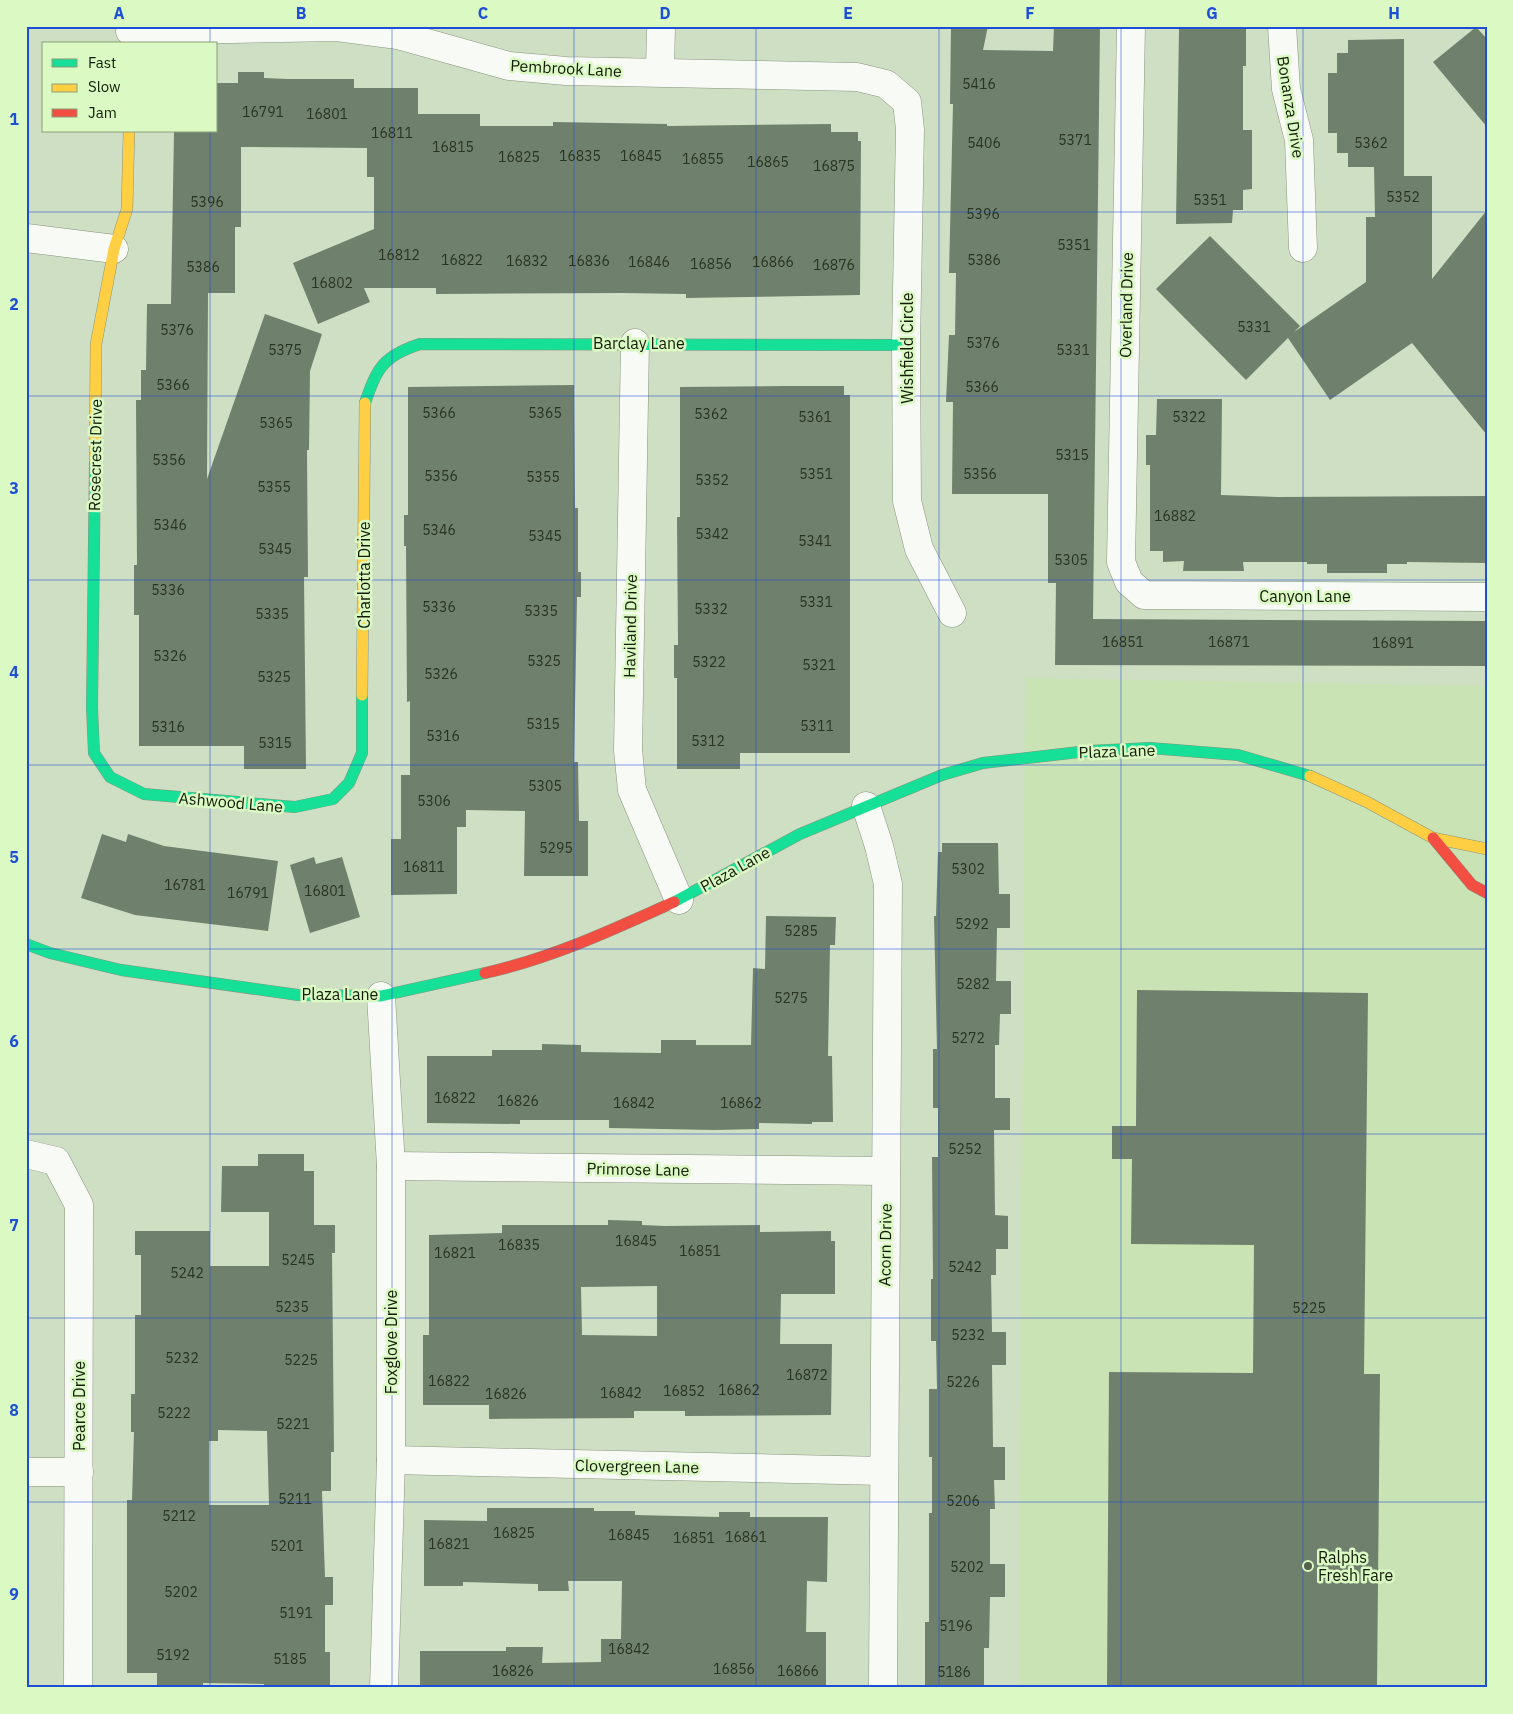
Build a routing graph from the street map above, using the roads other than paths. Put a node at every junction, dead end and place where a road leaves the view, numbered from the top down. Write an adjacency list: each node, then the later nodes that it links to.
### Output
1 (661, 26): 5 (street)
2 (1132, 26): 14 (street, Overland Drive)
3 (1282, 26): 9 (street, Bonanza Drive)
4 (130, 34): 5 (street, Pembrook Lane)
5 (660, 72): 6 (street, Pembrook Lane)
6 (886, 84): 12 (street, Wishfield Circle)
7 (129, 132): 10 (street, Rosecrest Drive)
8 (26, 238): 10 (street)
9 (1303, 248)
10 (114, 249): 17 (street, Rosecrest Drive)
11 (635, 343): 12 (street, Barclay Lane); 13 (street, Barclay Lane); 23 (street, Haviland Drive)
12 (906, 345): 16 (street, Wishfield Circle)
13 (378, 367): 18 (street, Charlotta Drive)
14 (1129, 582): 15 (street, Canyon Lane)
15 (1487, 597)
16 (952, 613)
17 (110, 777): 18 (street, Ashwood Lane)
18 (349, 783)
19 (866, 806): 20 (street, Plaza Lane); 23 (street, Plaza Lane); 28 (street, Acorn Drive)
20 (1433, 838): 21 (street, Plaza Lane); 22 (street, Plaza Lane)
21 (1487, 849)
22 (1487, 893)
23 (679, 900): 25 (street, Plaza Lane)
24 (26, 944): 25 (street, Plaza Lane)
25 (381, 996): 27 (street, Foxglove Drive)
26 (26, 1154): 32 (street, Pearce Drive)
27 (391, 1166): 28 (street, Primrose Lane); 29 (street, Foxglove Drive)
28 (886, 1172): 30 (street, Acorn Drive)
29 (391, 1460): 30 (street, Clovergreen Lane); 34 (street, Foxglove Drive)
30 (883, 1471): 35 (street, Acorn Drive)
31 (26, 1472): 32 (street)
32 (79, 1472): 33 (street, Pearce Drive)
33 (78, 1688)
34 (384, 1688)
35 (882, 1688)

